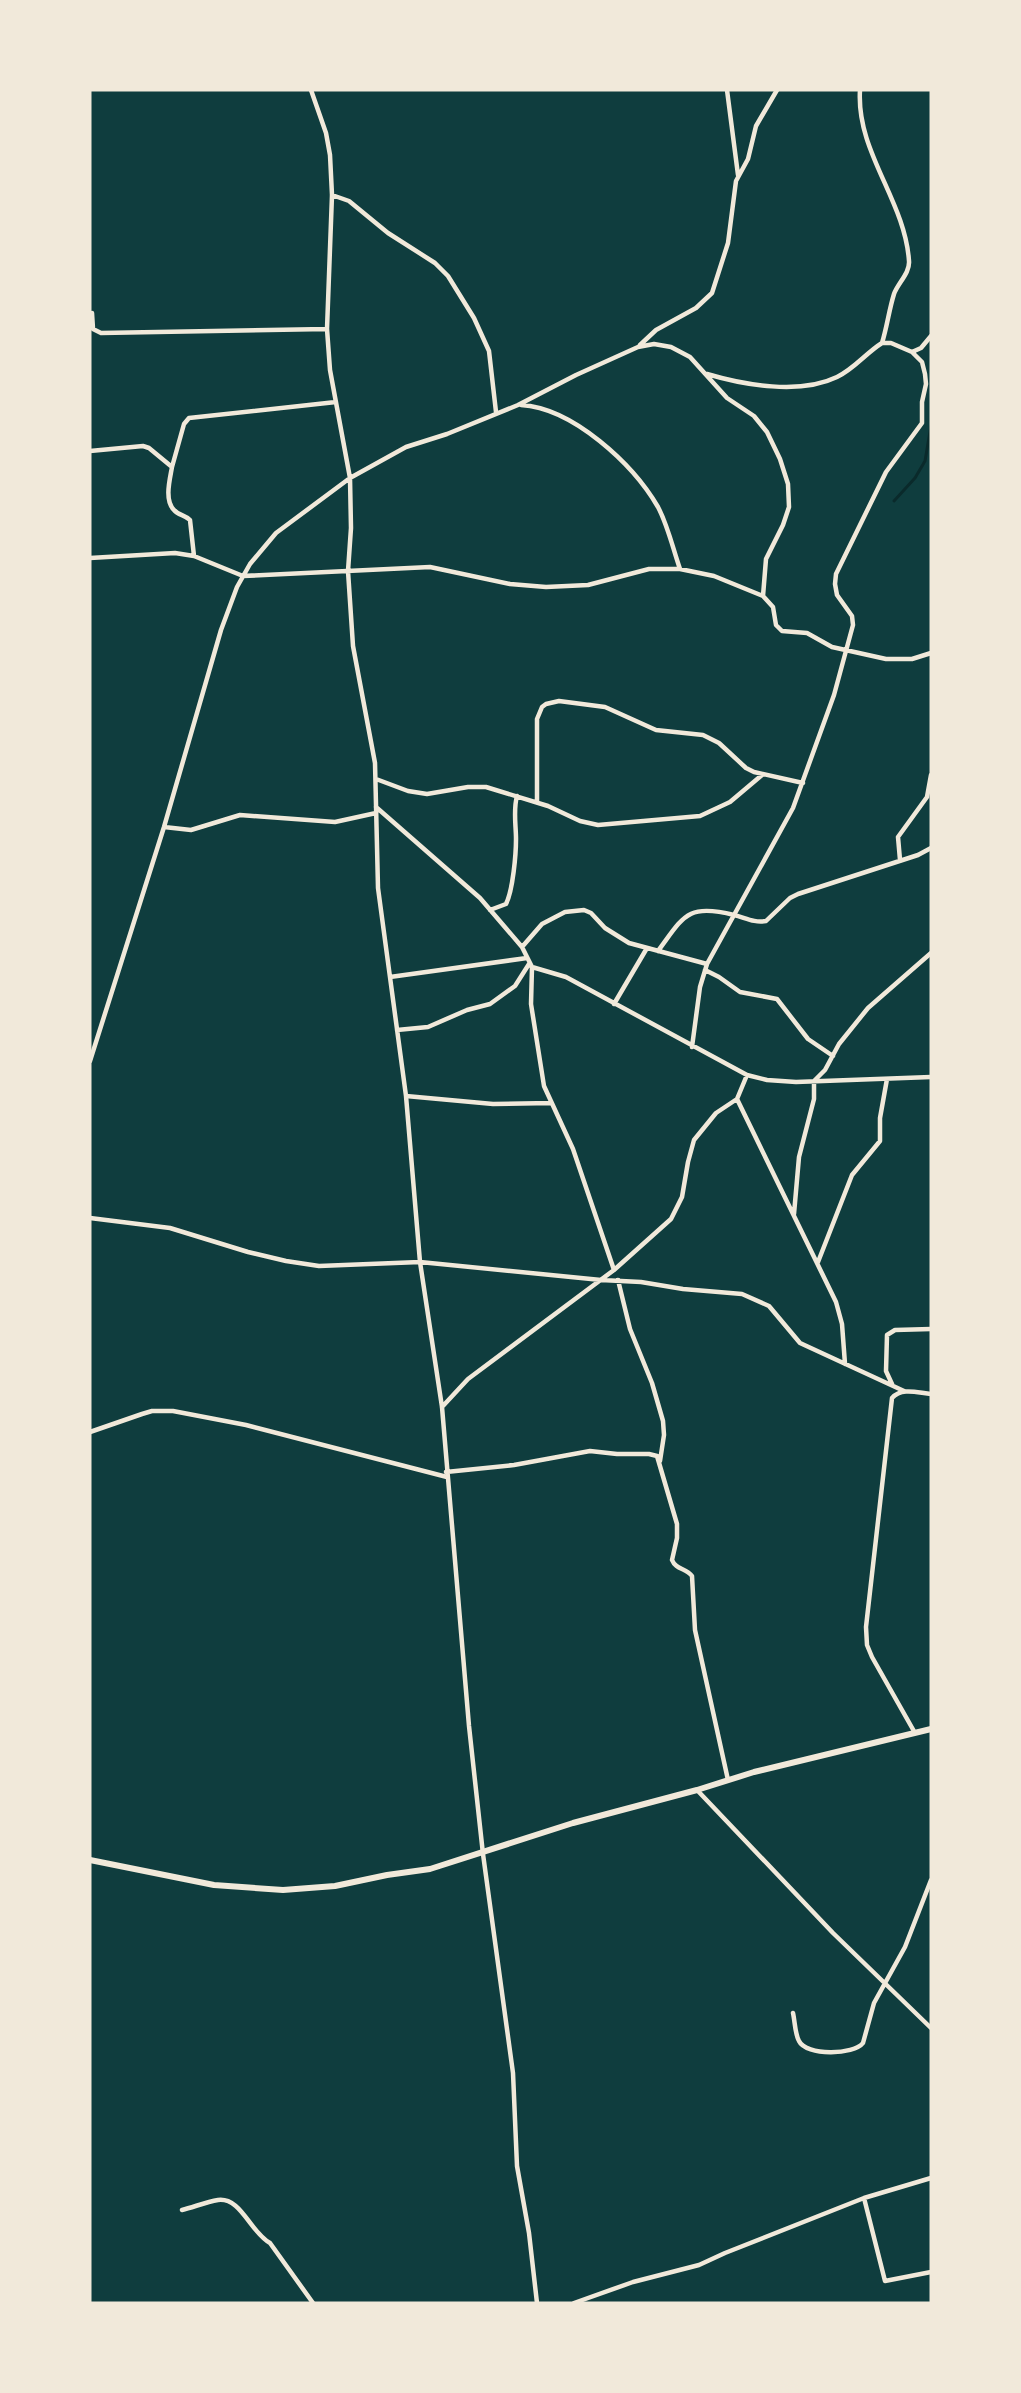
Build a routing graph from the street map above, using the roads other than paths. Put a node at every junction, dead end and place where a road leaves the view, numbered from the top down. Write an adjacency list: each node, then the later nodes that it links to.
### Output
1 (311, 90): 6 (street)
2 (728, 90): 5 (street)
3 (777, 90): 5 (street)
4 (860, 90): 10 (street)
5 (738, 175): 11 (street)
6 (332, 195): 8 (street); 16 (street)
7 (92, 313): 8 (street)
8 (327, 329): 14 (street)
9 (931, 336): 12 (street)
10 (882, 343): 12 (street); 13 (street)
11 (638, 347): 13 (street); 15 (street)
12 (912, 352): 17 (street)
13 (705, 373): 27 (street)
14 (336, 402): 20 (street); 21 (street)
15 (518, 405): 16 (street); 24 (street)
16 (496, 412): 21 (street)
17 (923, 417): 18 (street); 28 (street)
18 (931, 420)
19 (90, 451): 20 (street)
20 (172, 467): 22 (street)
21 (350, 478): 25 (street); 26 (street)
22 (194, 556): 23 (street); 26 (street)
23 (90, 558)
24 (680, 569): 25 (street); 27 (street)
25 (348, 572): 26 (street); 32 (street)
26 (243, 576): 38 (street)
27 (763, 596): 28 (street)
28 (848, 650): 29 (street); 33 (street)
29 (931, 653)
30 (762, 775): 33 (street); 35 (street); 35 (street)
31 (931, 775): 40 (street)
32 (376, 779): 34 (street); 36 (street)
33 (803, 783): 42 (street)
34 (517, 796): 35 (street); 41 (street)
35 (537, 802)
36 (376, 807): 37 (street); 41 (street)
37 (376, 813): 38 (street); 50 (street)
38 (164, 827): 55 (street)
39 (931, 848): 40 (street)
40 (900, 860): 42 (street)
41 (490, 910): 43 (street)
42 (735, 915): 45 (street); 48 (street)
43 (522, 948): 44 (street); 47 (street)
44 (647, 948): 45 (street); 51 (street)
45 (658, 951): 48 (street)
46 (931, 952): 54 (street)
47 (530, 963): 50 (street); 51 (street); 52 (street); 62 (street)
48 (707, 964): 49 (street)
49 (705, 970): 53 (street); 54 (street)
50 (390, 977): 52 (street)
51 (614, 1004): 53 (street)
52 (397, 1030): 60 (street)
53 (692, 1047): 56 (street)
54 (833, 1056): 59 (street)
55 (90, 1061)
56 (747, 1076): 59 (street); 61 (street)
57 (931, 1077): 58 (street)
58 (887, 1079): 59 (street); 66 (street)
59 (814, 1081): 63 (street)
60 (406, 1096): 62 (street); 65 (street)
61 (737, 1099): 63 (street); 67 (street)
62 (551, 1103): 67 (street)
63 (794, 1214): 66 (street)
64 (90, 1218): 65 (street)
65 (420, 1262): 68 (street); 75 (street)
66 (818, 1262): 71 (street)
67 (614, 1270): 68 (street)
68 (601, 1280): 69 (street); 75 (street)
69 (618, 1280): 71 (street); 77 (street)
70 (931, 1329): 72 (street)
71 (845, 1364): 72 (street)
72 (893, 1386): 73 (street)
73 (904, 1391): 74 (street); 80 (street)
74 (931, 1394)
75 (442, 1407): 78 (street)
76 (90, 1432): 78 (street)
77 (660, 1461): 78 (street); 81 (street)
78 (446, 1474): 83 (street)
79 (931, 1729): 80 (street)
80 (915, 1733): 81 (street)
81 (728, 1780): 82 (street)
82 (697, 1790): 83 (street); 86 (street)
83 (483, 1854): 84 (street); 94 (street)
84 (90, 1860)
85 (931, 1880): 86 (street)
86 (885, 1981): 87 (street); 88 (street)
87 (793, 2013)
88 (931, 2028)
89 (931, 2178): 90 (street)
90 (864, 2198): 92 (street); 95 (street)
91 (182, 2210): 93 (street)
92 (931, 2272)
93 (313, 2303)
94 (537, 2303)
95 (574, 2303)

